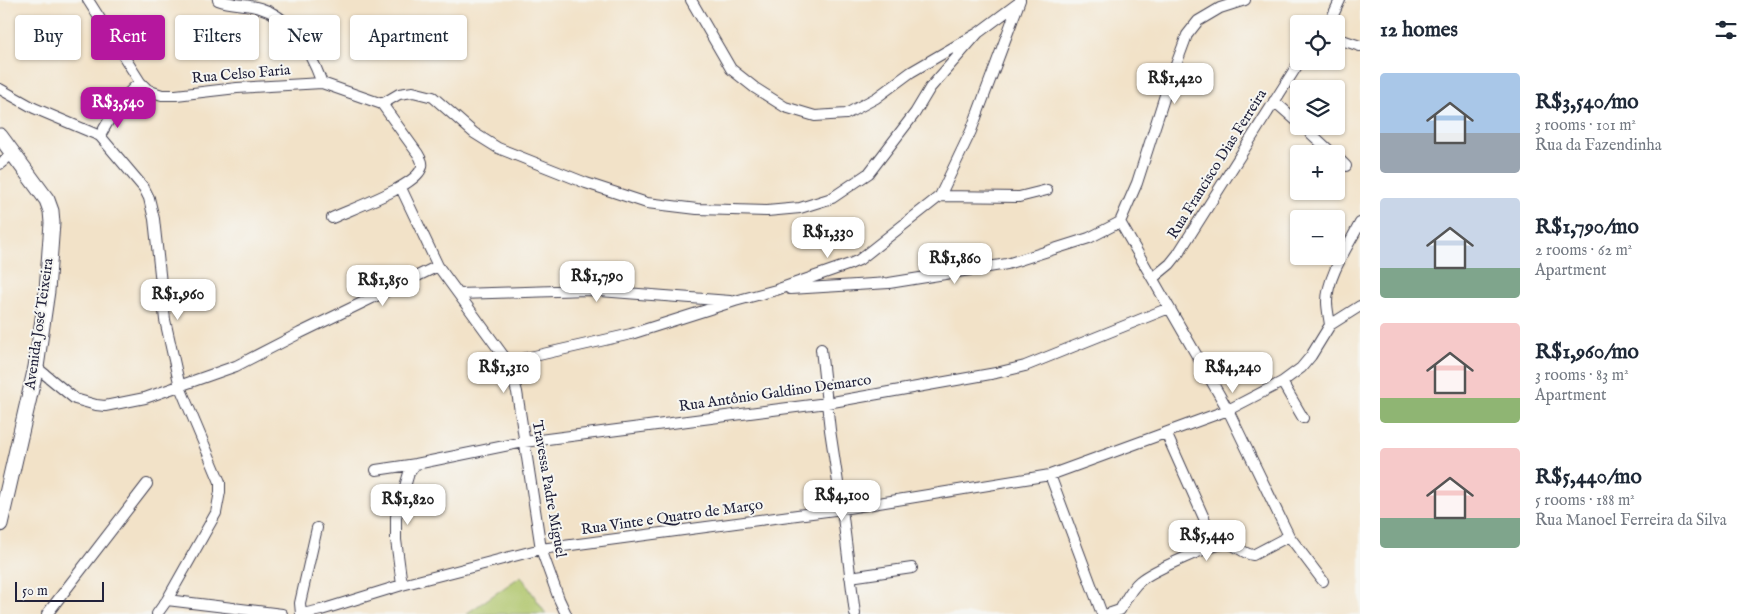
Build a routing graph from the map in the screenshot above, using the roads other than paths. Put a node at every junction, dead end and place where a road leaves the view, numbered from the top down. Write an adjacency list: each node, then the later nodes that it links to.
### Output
1 (88, 0): 12 (street, Rua Celso Faria)
2 (218, 0): 13 (street)
3 (691, 0): 8 (street)
4 (1245, 0): 28 (street)
5 (1340, 0): 7 (street)
6 (1018, 2): 8 (street); 26 (street)
7 (1334, 15)
8 (978, 33): 16 (street)
9 (1345, 41): 10 (street)
10 (1360, 46)
11 (1294, 70): 15 (street, Rua Francisco Dias Ferreira)
12 (140, 82): 13 (street, Rua Celso Faria); 20 (street)
13 (322, 83): 16 (street, Rua Celso Faria)
14 (0, 89): 20 (street)
15 (1274, 101): 17 (street); 31 (street, Rua Francisco Dias Ferreira)
16 (382, 104): 24 (street)
17 (1290, 115)
18 (1313, 135): 21 (street)
19 (0, 136): 22 (main road, Avenida José Teixeira)
20 (100, 136): 42 (street)
21 (1323, 145)
22 (13, 152): 23 (street); 40 (main road, Avenida José Teixeira)
23 (0, 164)
24 (401, 188): 27 (street); 30 (street, Travessa Padre Miguel)
25 (1047, 190): 26 (street)
26 (940, 196): 32 (street)
27 (332, 218)
28 (1120, 222): 31 (street); 32 (street)
29 (1360, 223): 37 (street)
30 (438, 266): 33 (street, Travessa Padre Miguel); 42 (street)
31 (1153, 278): 36 (street)
32 (776, 290): 34 (street)
33 (459, 294): 34 (street); 39 (street, Travessa Padre Miguel)
34 (734, 301): 39 (street)
35 (1360, 306): 37 (street, Rua Vinte e Quatro de Março)
36 (1169, 308): 43 (street, Rua Antônio Galdino Demarco); 44 (street)
37 (1330, 325): 41 (street, Rua Vinte e Quatro de Março)
38 (821, 349): 43 (street)
39 (508, 362): 47 (street, Travessa Padre Miguel)
40 (36, 367): 42 (street); 52 (main road, Avenida José Teixeira)
41 (1282, 382): 44 (street, Rua Vinte e Quatro de Março); 45 (street)
42 (180, 387): 63 (street)
43 (828, 403): 47 (street, Rua Antônio Galdino Demarco); 53 (street)
44 (1228, 410): 46 (street, Rua Vinte e Quatro de Março); 56 (street)
45 (1303, 418)
46 (1166, 433): 50 (street, Rua Vinte e Quatro de Março); 57 (street)
47 (524, 442): 48 (street, Rua Antônio Galdino Demarco); 58 (street, Travessa Padre Miguel)
48 (416, 464): 49 (street, Rua Antônio Galdino Demarco); 62 (street)
49 (376, 470)
50 (1050, 475): 53 (street, Rua Vinte e Quatro de Março); 72 (street)
51 (147, 484): 65 (street)
52 (2, 501): 54 (main road, Avenida José Teixeira)
53 (842, 510): 58 (street, Rua Vinte e Quatro de Março); 60 (street)
54 (0, 524)
55 (317, 528): 69 (street)
56 (1289, 536): 57 (street); 61 (street)
57 (1216, 545): 73 (street)
58 (541, 550): 62 (street, Rua Vinte e Quatro de Março); 70 (street, Travessa Padre Miguel)
59 (912, 568): 60 (street)
60 (850, 577): 71 (street)
61 (1322, 581)
62 (402, 585): 64 (street, Rua Vinte e Quatro de Março)
63 (167, 600): 66 (street); 67 (street)
64 (322, 612): 69 (street, Rua Vinte e Quatro de Março)
65 (47, 614)
66 (157, 614)
67 (277, 614): 68 (street)
68 (282, 614)
69 (301, 614)
70 (566, 614)
71 (855, 614)
72 (1102, 614)
73 (1108, 614)

